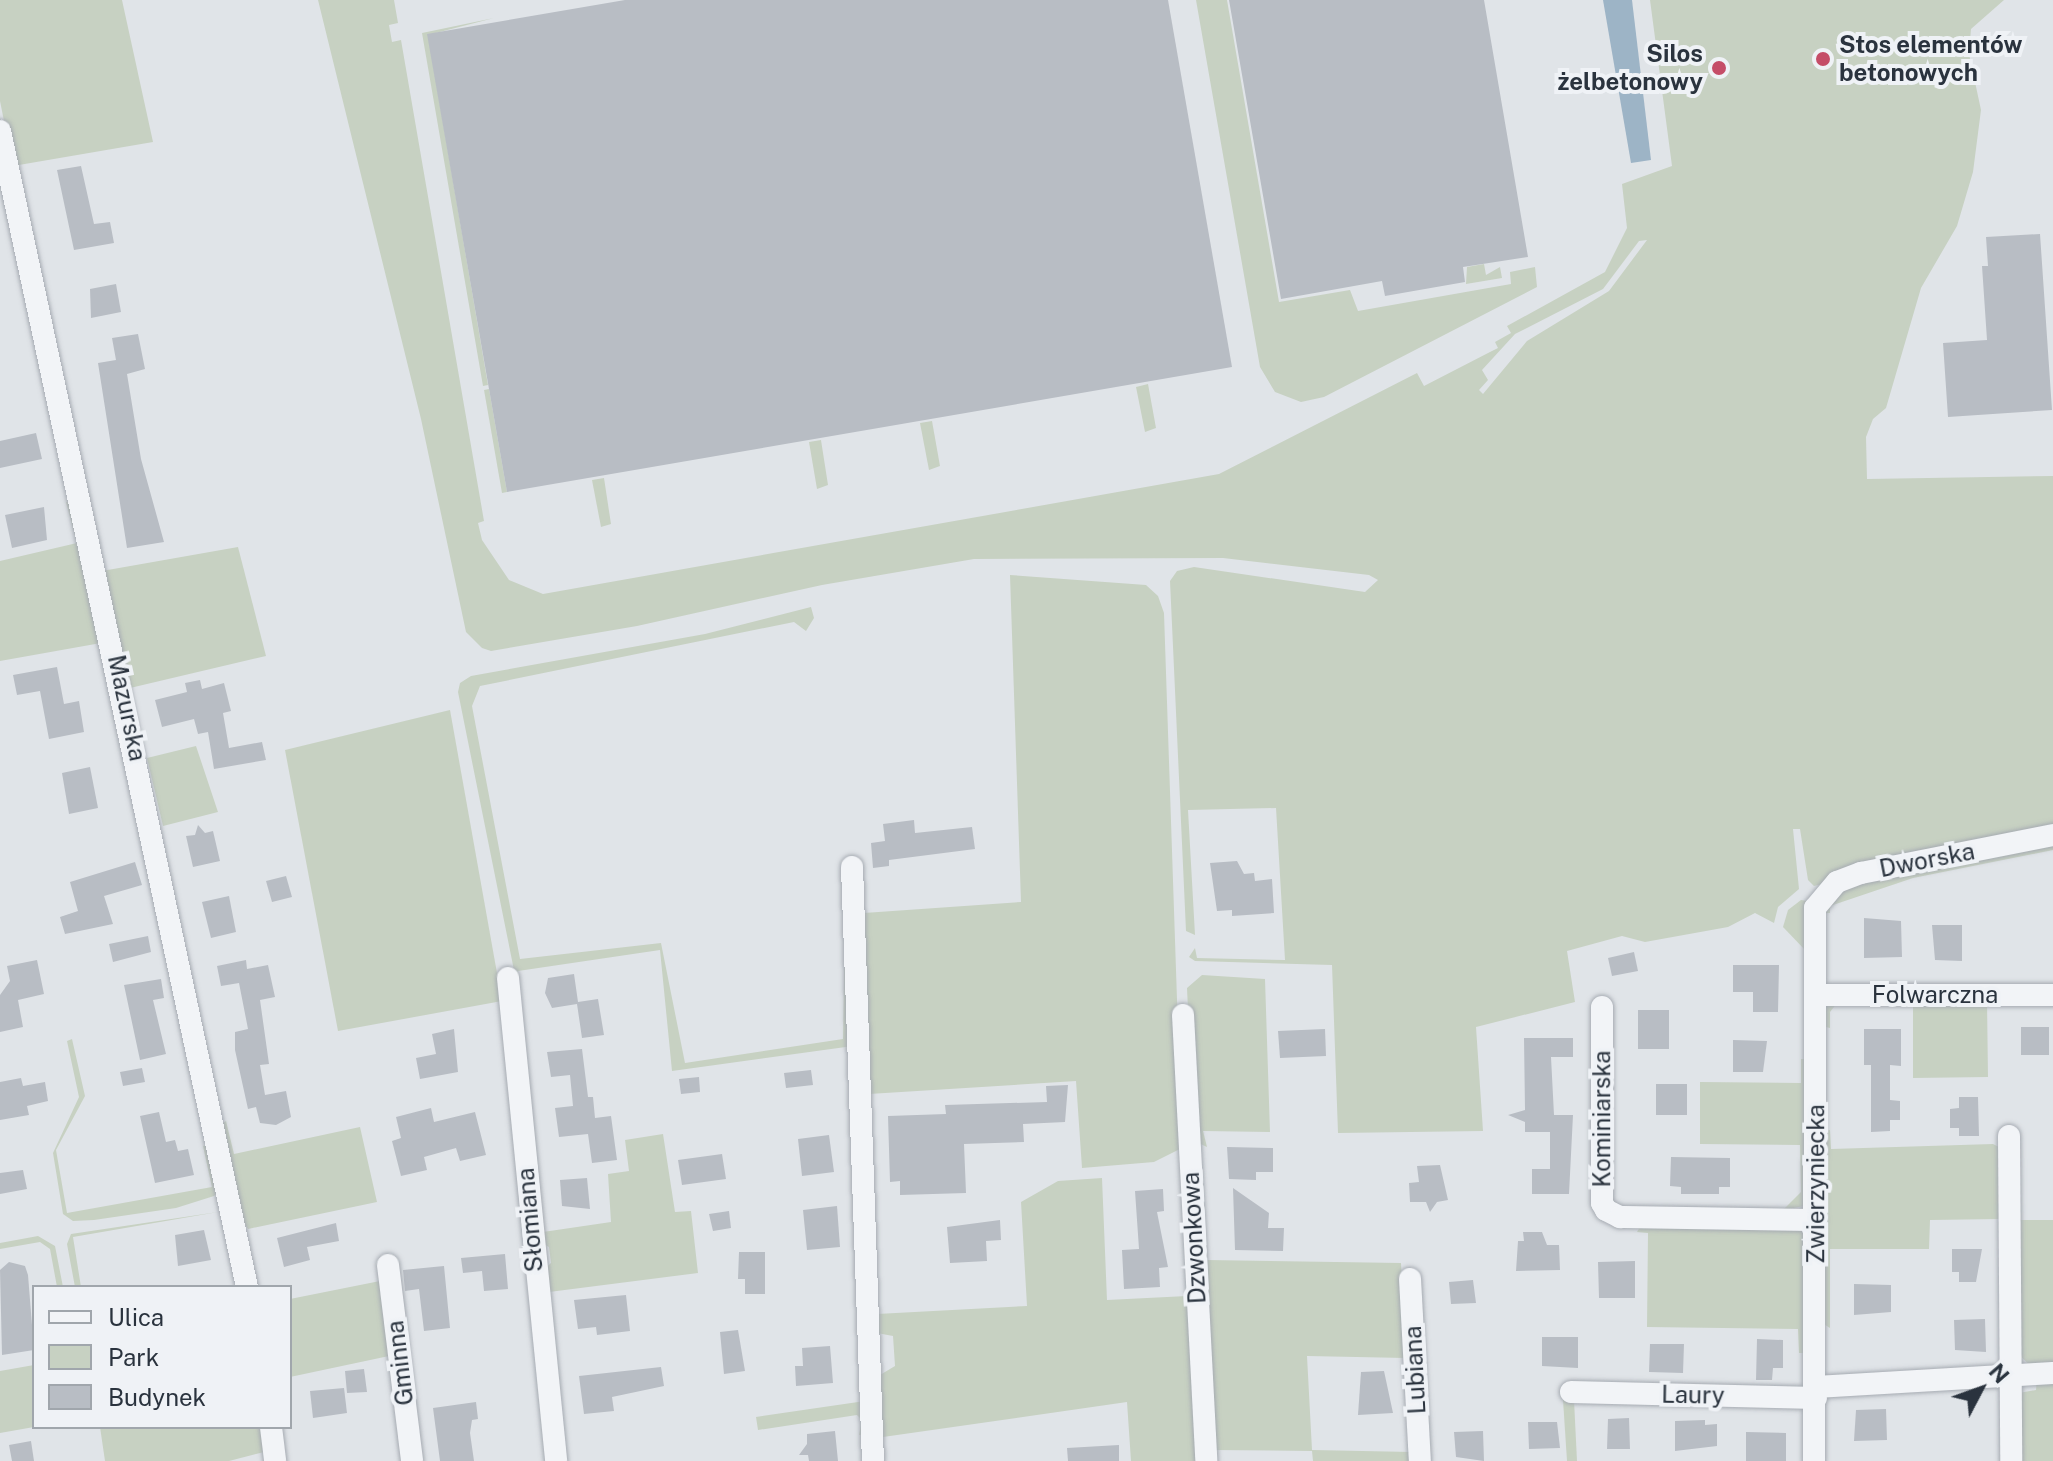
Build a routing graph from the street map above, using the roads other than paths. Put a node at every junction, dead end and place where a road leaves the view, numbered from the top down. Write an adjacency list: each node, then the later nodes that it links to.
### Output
1 (0, 131): 14 (street, Mazurska)
2 (2053, 835): 4 (street, Dworska)
3 (852, 867): 23 (street)
4 (1815, 908): 6 (street, Zwierzyniecka)
5 (508, 978): 22 (street, Słomiana)
6 (1818, 995): 7 (street, Folwarczna); 11 (street, Zwierzyniecka)
7 (2053, 995)
8 (1602, 1007): 11 (street, Kominiarska)
9 (1183, 1015): 24 (street, Dzwonkowa)
10 (2009, 1136): 16 (street)
11 (1815, 1220): 18 (street, Zwierzyniecka)
12 (388, 1265): 21 (street, Gminna)
13 (1410, 1279): 25 (street, Lubiana)
14 (247, 1285)
15 (2053, 1373): 16 (street, Laury)
16 (2009, 1376): 18 (street, Laury); 27 (street)
17 (1571, 1392): 18 (street, Laury)
18 (1816, 1392): 26 (street, Zwierzyniecka)
19 (271, 1429): 20 (street)
20 (275, 1461)
21 (412, 1461)
22 (556, 1461)
23 (873, 1461)
24 (1206, 1461)
25 (1420, 1461)
26 (1814, 1461)
27 (2011, 1461)

